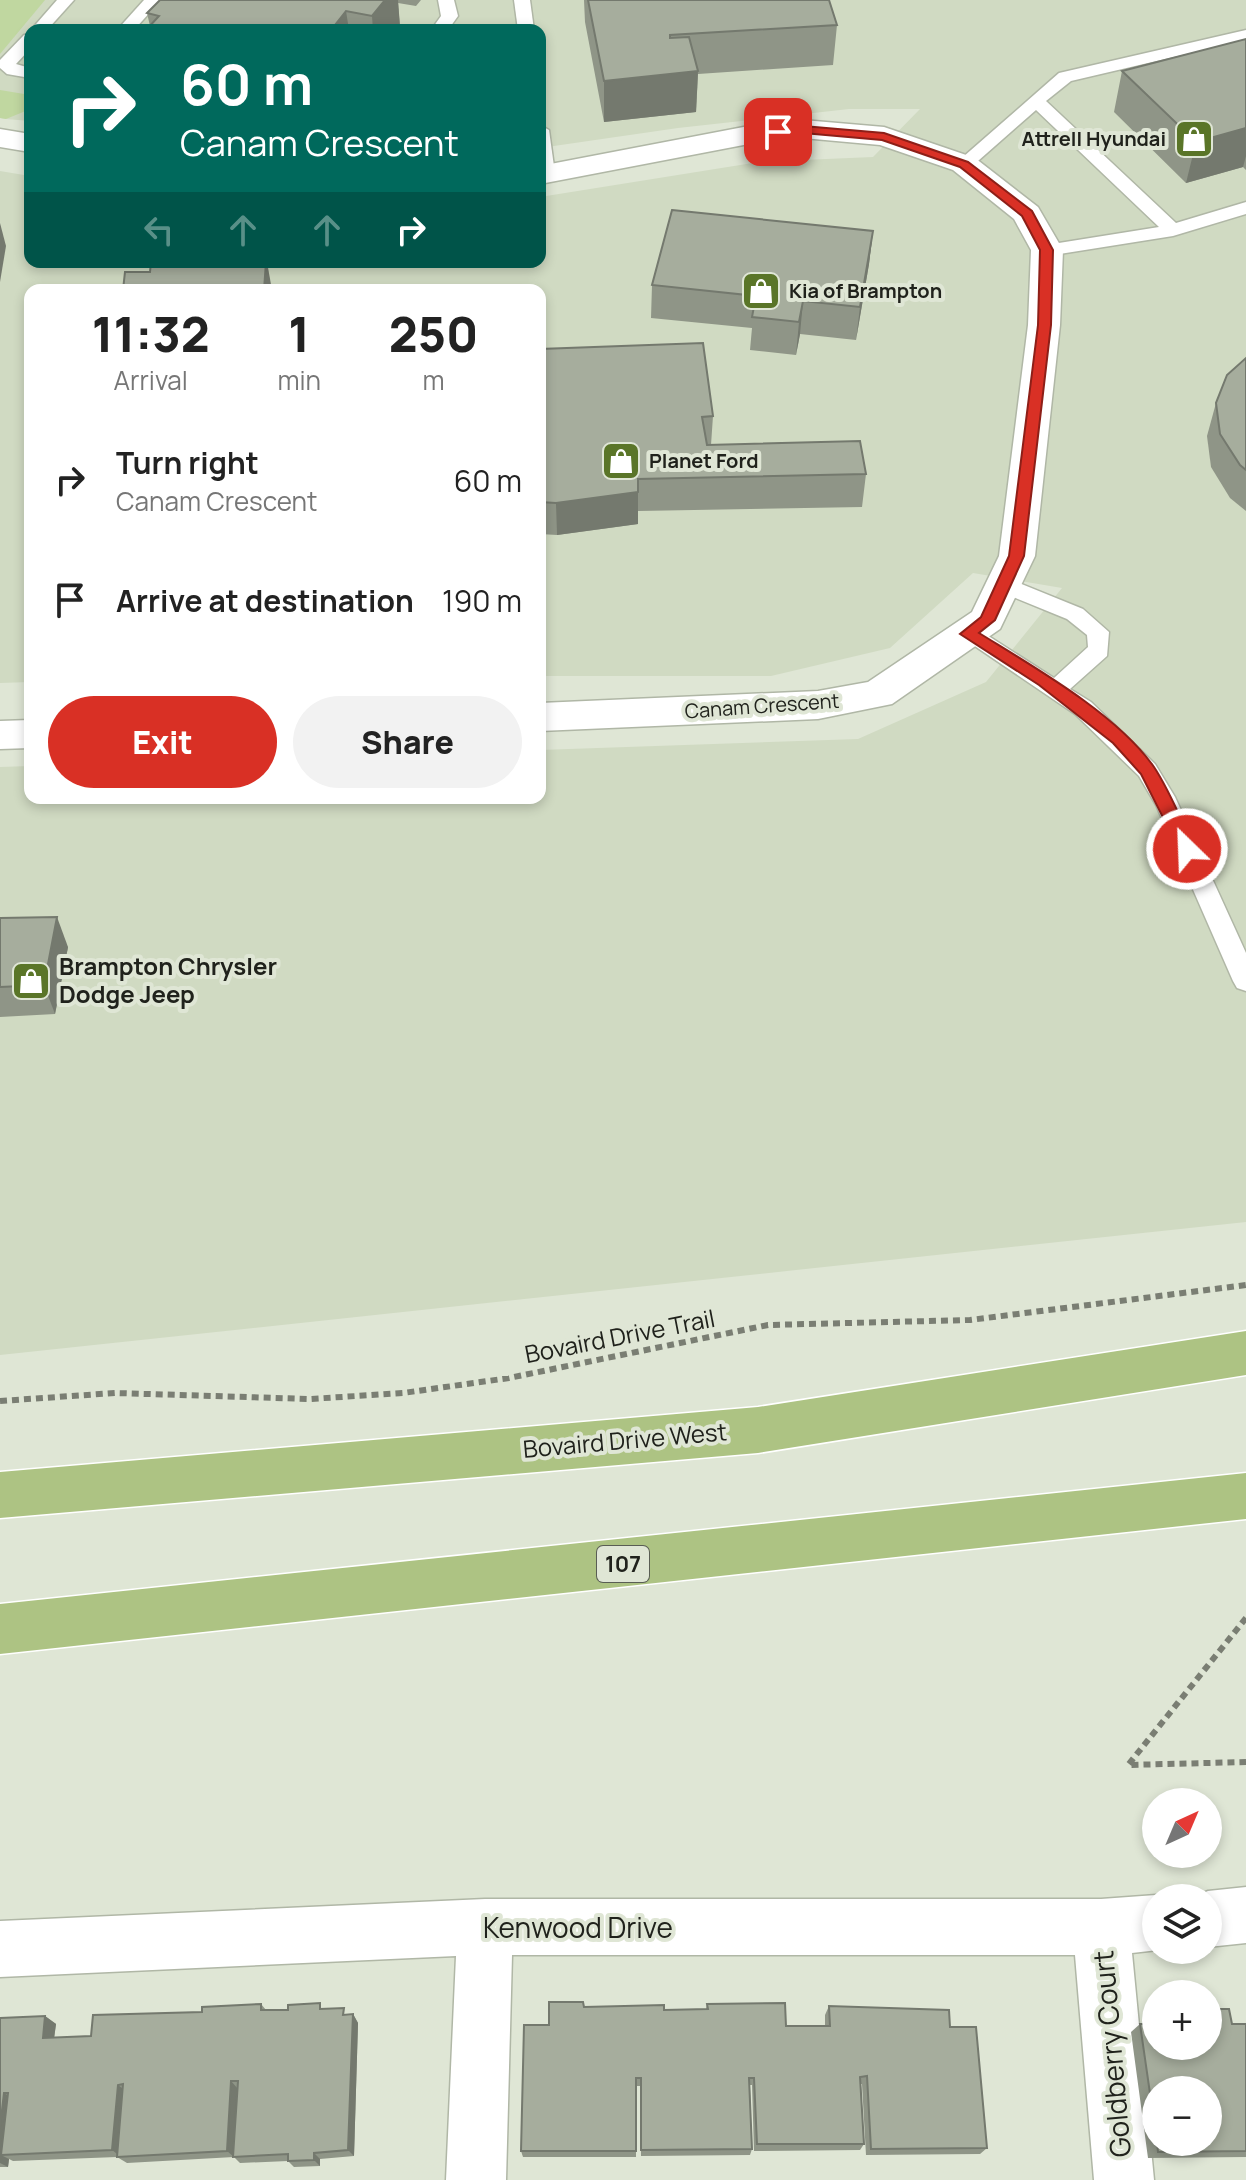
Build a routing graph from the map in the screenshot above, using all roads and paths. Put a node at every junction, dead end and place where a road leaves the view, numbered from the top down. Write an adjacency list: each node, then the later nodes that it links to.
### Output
1 (66, 0): 5 (lane)
2 (153, 0): 6 (lane)
3 (446, 0): 7 (lane)
4 (522, 0): 8 (lane)
5 (44, 24)
6 (131, 24)
7 (444, 24)
8 (525, 24)
9 (1246, 35): 12 (lane)
10 (24, 45): 11 (lane)
11 (24, 72)
12 (1036, 101): 13 (lane); 16 (lane)
13 (964, 164): 14 (street); 17 (street)
14 (546, 174)
15 (1246, 208): 16 (lane)
16 (1173, 230): 17 (lane)
17 (1047, 250): 18 (street, Canam Crescent)
18 (1004, 585): 19 (street, Canam Crescent); 20 (lane)
19 (968, 634): 20 (lane); 21 (street, Canam Crescent)
20 (1056, 689): 24 (lane)
21 (546, 717)
22 (24, 734): 23 (street)
23 (0, 735)
24 (1246, 981)
25 (1246, 1285): 27 (path, Bovaird Drive Trail)
26 (1246, 1353): 28 (main road, Bovaird Drive West)
27 (0, 1401)
28 (0, 1495)
29 (1246, 1496): 31 (main road, 107)
30 (1246, 1618): 32 (path)
31 (0, 1629)
32 (1246, 1762)
33 (1246, 1915): 34 (street)
34 (1222, 1918)
35 (1142, 1924): 37 (street, Kenwood Drive)
36 (485, 1927): 37 (street, Kenwood Drive); 38 (street, Kenwood Drive); 39 (street)
37 (1101, 1927): 40 (street, Goldberry Court)
38 (0, 1949)
39 (476, 2180)
40 (1124, 2180)

